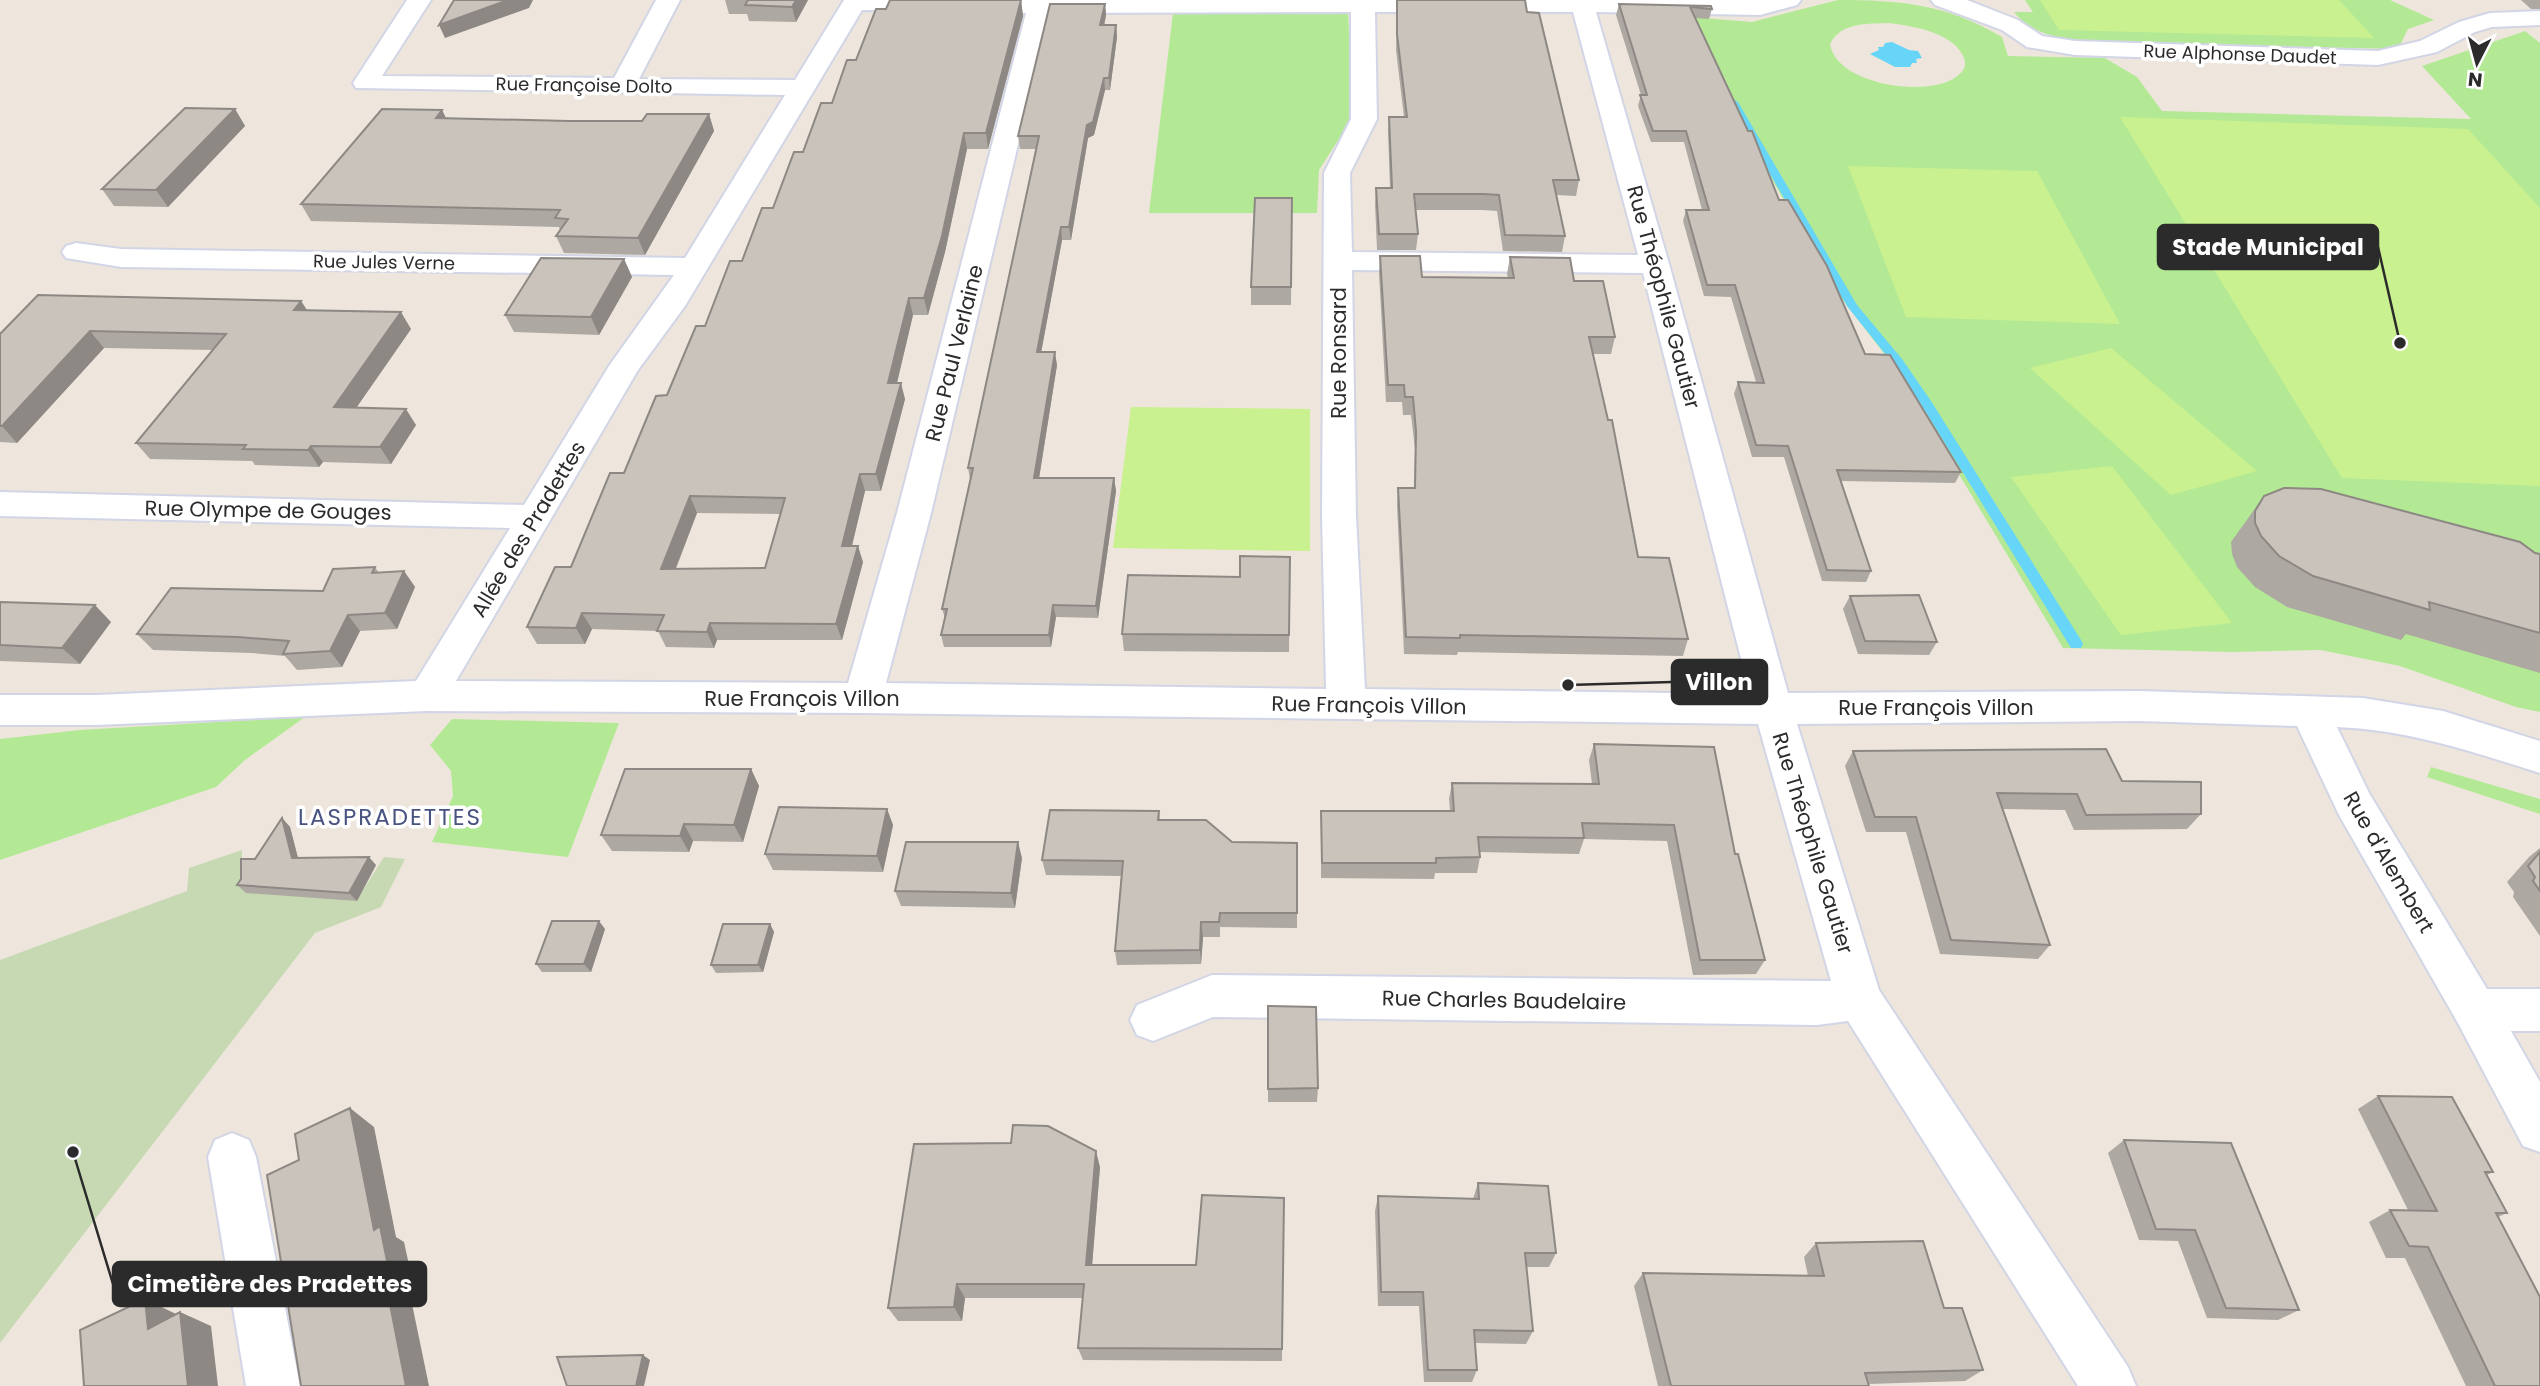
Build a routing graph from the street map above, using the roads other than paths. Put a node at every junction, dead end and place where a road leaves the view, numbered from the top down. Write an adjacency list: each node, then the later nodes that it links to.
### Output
1 (419, 0): 11 (street, Rue Françoise Dolto)
2 (668, 0): 11 (street)
3 (1789, 0): 6 (street)
4 (1943, 0): 10 (street, Rue Alphonse Daudet)
5 (855, 1): 8 (street); 12 (street, Allée des Pradettes)
6 (1581, 2): 9 (street); 15 (street, Rue Théophile Gautier)
7 (1139, 3): 8 (street); 9 (street)
8 (1039, 6): 20 (street, Rue Paul Verlaine)
9 (1363, 6): 14 (street, Rue Ronsard)
10 (2540, 18)
11 (623, 85): 12 (street, Rue Françoise Dolto)
12 (803, 88): 16 (street, Allée des Pradettes)
13 (76, 252): 16 (street, Rue Jules Verne)
14 (1338, 261): 15 (street); 21 (street, Rue Ronsard)
15 (1656, 264): 23 (street, Rue Théophile Gautier)
16 (693, 267): 18 (street, Allée des Pradettes)
17 (0, 504): 18 (street, Rue Olympe de Gouges)
18 (535, 517): 19 (street, Allée des Pradettes)
19 (427, 696): 20 (street, Rue François Villon); 24 (street)
20 (863, 698): 21 (street, Rue François Villon)
21 (1346, 705): 23 (street, Rue François Villon)
22 (0, 709): 24 (street)
23 (1773, 709): 25 (street, Rue François Villon); 28 (street, Rue Théophile Gautier)
24 (96, 710): 26 (street)
25 (2310, 711): 27 (street, Rue François Villon); 29 (street, Rue d'Alembert)
26 (0, 726)
27 (2540, 757)
28 (1859, 999): 31 (street, Rue Charles Baudelaire); 35 (street, Rue Théophile Gautier)
29 (2475, 1010): 30 (street); 32 (street, Rue d'Alembert)
30 (2540, 1010)
31 (1153, 1020)
32 (2540, 1129)
33 (232, 1157): 34 (street)
34 (273, 1386)
35 (2109, 1386)

